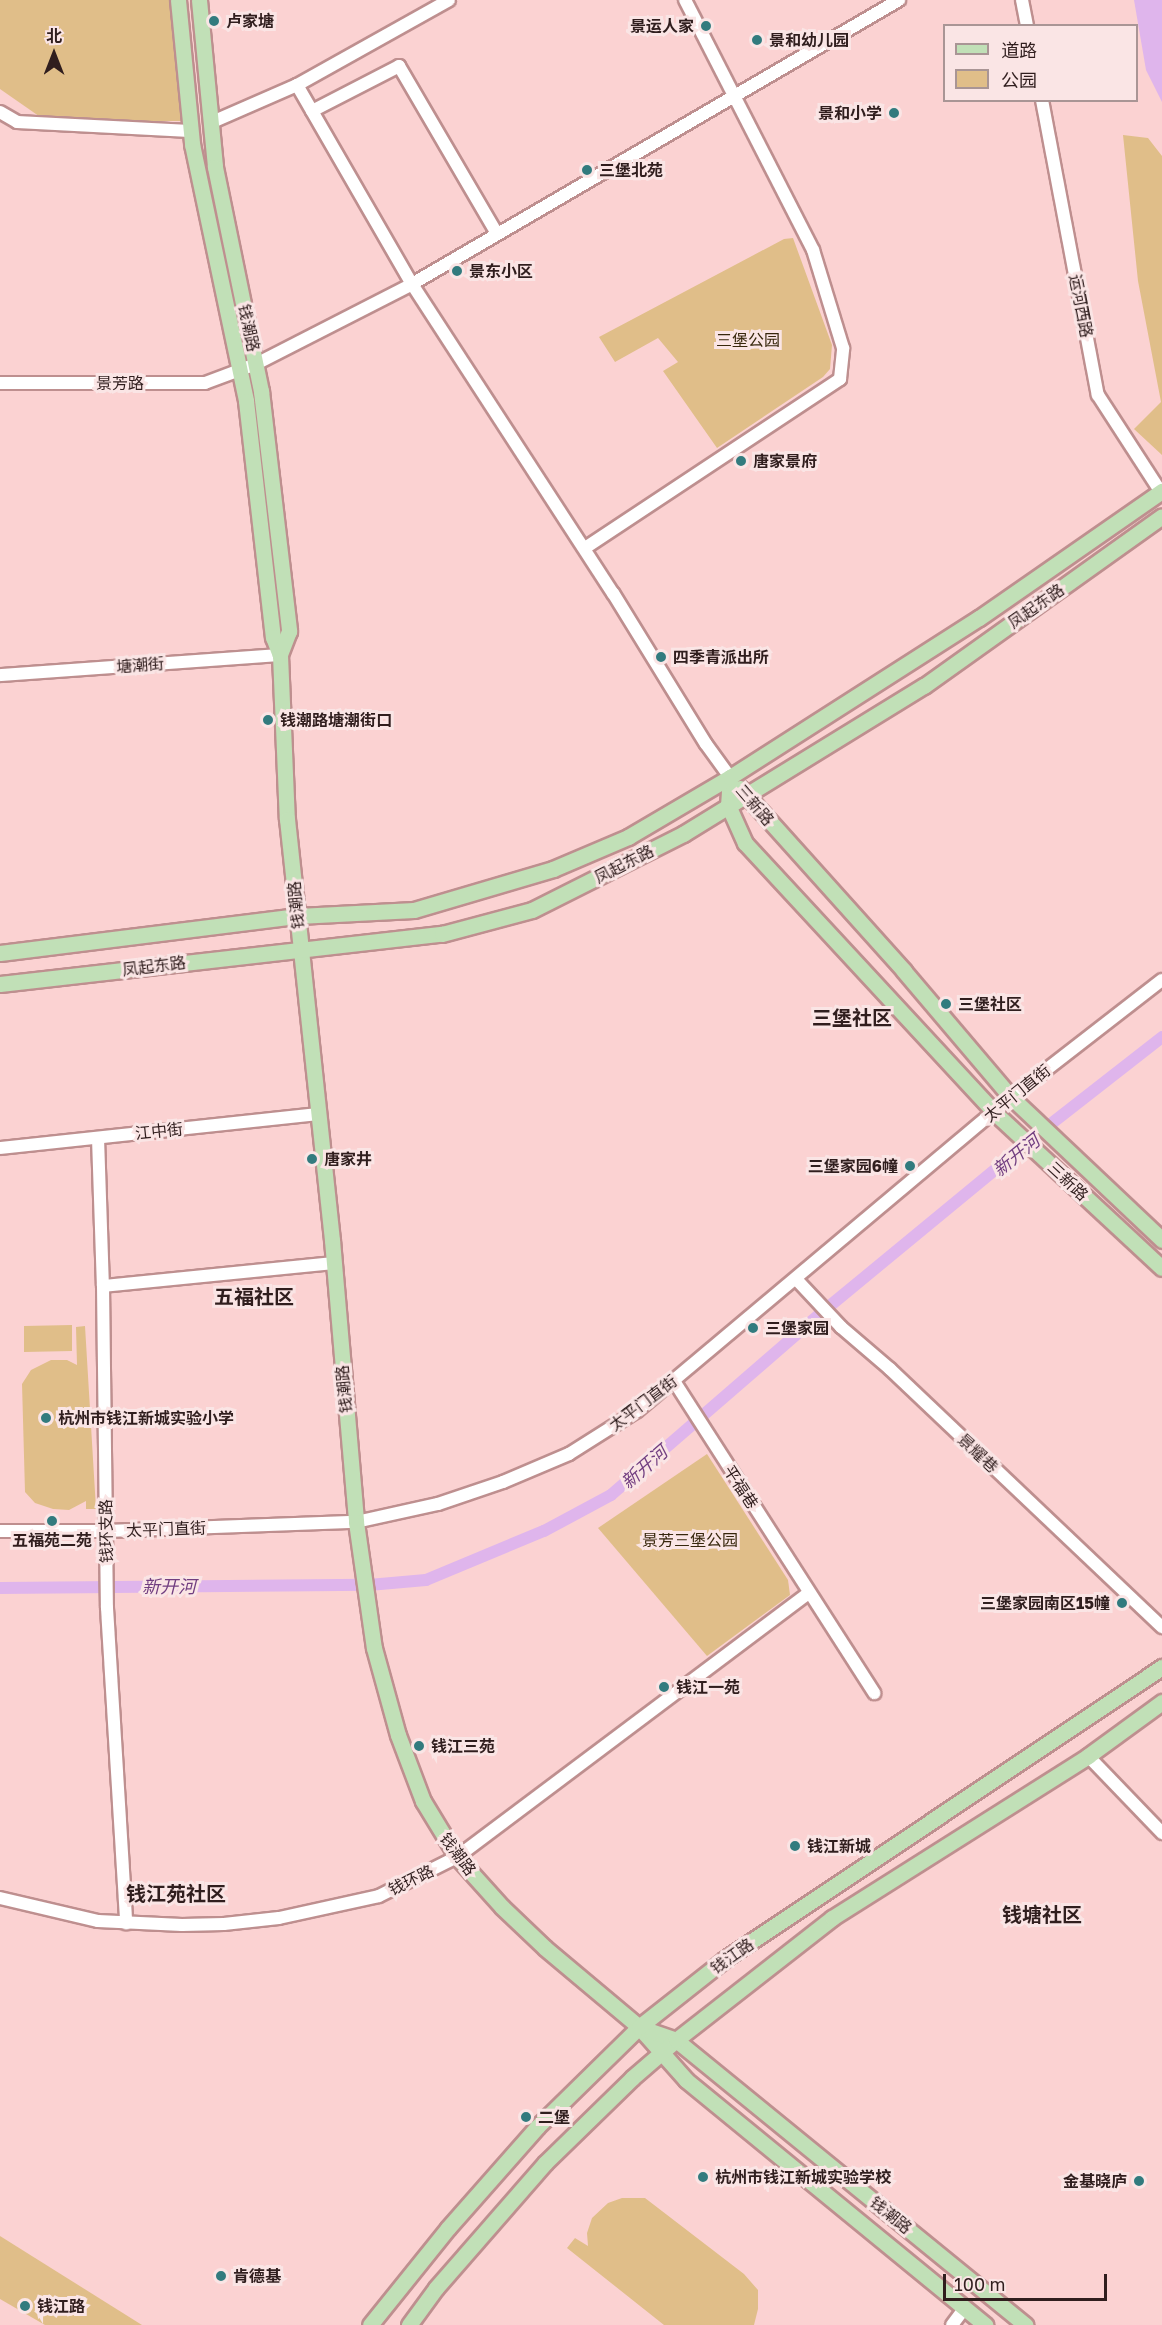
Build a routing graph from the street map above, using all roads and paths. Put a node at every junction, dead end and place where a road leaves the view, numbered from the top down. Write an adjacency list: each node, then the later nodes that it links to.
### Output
1 (178, 0): 14 (main road, 钱潮路)
2 (199, 0): 13 (main road, 钱潮路)
3 (449, 0): 8 (street)
4 (685, 0): 9 (street)
5 (899, 0): 9 (street)
6 (1022, 0): 7 (street)
7 (1027, 24)
8 (297, 85): 12 (street); 13 (street)
9 (734, 95): 15 (street, 景芳路); 22 (street)
10 (1042, 102): 20 (street, 运河西路)
11 (0, 111): 14 (street)
12 (312, 111): 15 (street); 16 (street)
13 (210, 123): 17 (main road, 钱潮路)
14 (190, 131): 18 (main road, 钱潮路)
15 (497, 234): 16 (street, 景芳路)
16 (412, 284): 17 (street, 景芳路); 22 (street)
17 (256, 364): 18 (street, 景芳路); 23 (main road, 钱潮路)
18 (238, 371): 19 (street, 景芳路); 23 (main road, 钱潮路)
19 (0, 383)
20 (1162, 492): 25 (main road, 凤起东路)
21 (1162, 516): 26 (main road, 凤起东路)
22 (585, 548): 25 (street)
23 (280, 655): 24 (street, 塘潮街); 28 (main road, 钱潮路)
24 (0, 675)
25 (730, 777): 26 (main road, 三新路); 27 (main road, 三新路); 28 (main road, 凤起东路)
26 (745, 795): 27 (main road, 凤起东路); 33 (main road, 三新路)
27 (728, 806): 29 (main road, 凤起东路); 34 (main road, 三新路)
28 (298, 916): 29 (main road, 钱潮路); 30 (main road, 凤起东路)
29 (300, 949): 32 (main road, 凤起东路); 35 (main road, 钱潮路)
30 (0, 953)
31 (1162, 980): 33 (street, 太平门直街)
32 (0, 984)
33 (1011, 1097): 34 (street, 太平门直街); 38 (main road, 三新路)
34 (994, 1112): 40 (main road, 三新路); 41 (street, 太平门直街)
35 (319, 1114): 36 (street, 江中街); 39 (main road, 钱潮路)
36 (98, 1138): 37 (street, 江中街); 42 (street, 钱环支路)
37 (0, 1148)
38 (1162, 1240)
39 (333, 1263): 42 (street); 44 (main road, 钱潮路)
40 (1162, 1268)
41 (796, 1279): 43 (street, 太平门直街); 48 (street, 景耀巷)
42 (103, 1286): 46 (street, 钱环支路)
43 (674, 1381): 44 (street, 太平门直街); 47 (street, 平福巷)
44 (356, 1522): 46 (street, 太平门直街); 54 (main road, 钱潮路)
45 (0, 1531): 46 (street, 太平门直街)
46 (106, 1531): 56 (street, 钱环支路)
47 (809, 1593): 50 (street, 平福巷); 54 (street, 钱环路)
48 (1162, 1627)
49 (1162, 1667): 57 (main road, 钱江路)
50 (874, 1693)
51 (1162, 1702): 52 (main road, 钱江路)
52 (1088, 1756): 53 (street); 58 (main road, 钱江路)
53 (1162, 1833)
54 (457, 1857): 56 (street, 钱环路); 57 (main road, 钱潮路)
55 (0, 1898): 56 (street, 钱环路)
56 (126, 1923)
57 (639, 2027): 58 (main road, 钱潮路); 59 (main road, 钱潮路); 61 (main road, 钱江路)
58 (676, 2040): 59 (main road, 钱江路); 65 (main road, 钱潮路)
59 (662, 2053): 60 (main road, 钱潮路); 62 (main road, 钱江路)
60 (964, 2309): 63 (street); 64 (main road, 钱潮路)
61 (370, 2325)
62 (409, 2325)
63 (952, 2325)
64 (985, 2325)
65 (1025, 2325)

